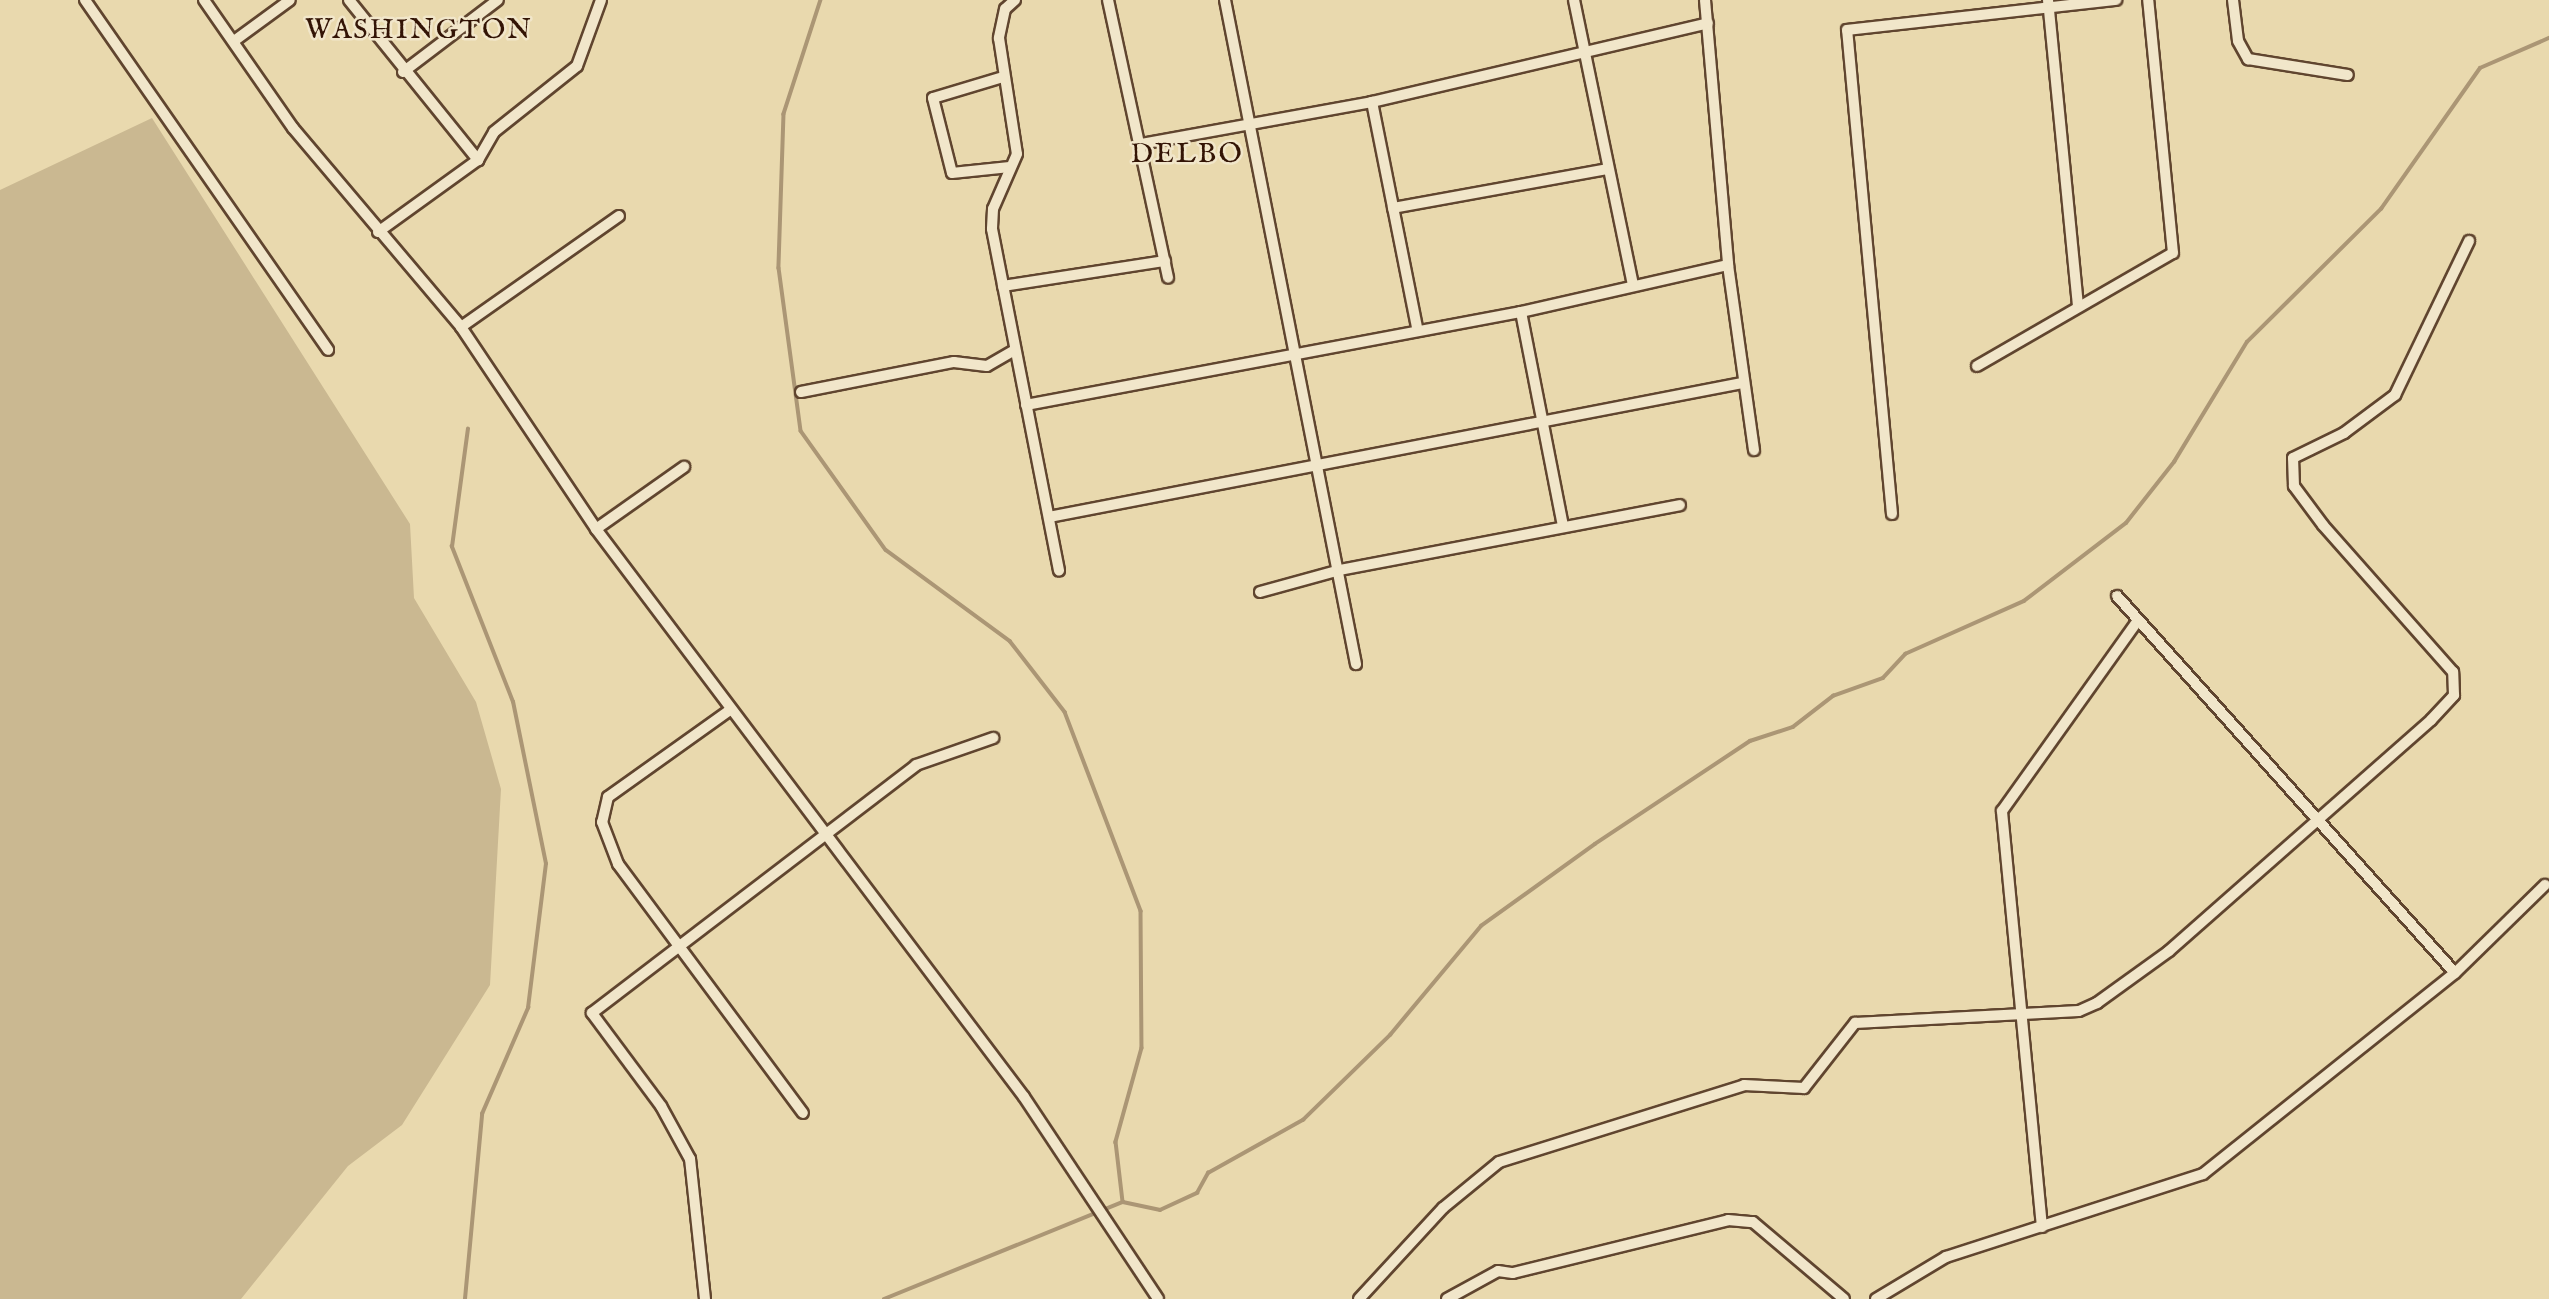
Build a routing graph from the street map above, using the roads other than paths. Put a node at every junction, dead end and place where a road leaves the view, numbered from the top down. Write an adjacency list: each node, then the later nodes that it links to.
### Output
1 (85, 0): 42 (street)
2 (204, 0): 18 (street)
3 (290, 0): 18 (street)
4 (349, 0): 20 (street)
5 (498, 0): 20 (street)
6 (601, 0): 26 (street)
7 (1015, 0): 15 (street)
8 (1108, 0): 25 (street)
9 (1225, 0): 24 (street)
10 (1574, 0): 19 (street)
11 (1705, 0): 17 (street)
12 (2116, 0): 16 (street)
13 (2148, 0): 38 (street)
14 (2233, 0): 21 (street)
15 (1002, 5): 22 (street)
16 (2048, 6): 38 (street); 54 (street)
17 (1708, 23): 19 (street); 34 (street)
18 (234, 41): 31 (street)
19 (1580, 54): 23 (street); 28 (street)
20 (403, 72): 26 (street)
21 (2348, 75)
22 (1003, 78): 27 (street); 27 (street)
23 (1372, 102): 24 (street); 29 (street)
24 (1251, 124): 25 (street); 44 (street)
25 (1141, 144): 33 (street)
26 (478, 160): 31 (street)
27 (1010, 167): 37 (street)
28 (1607, 169): 29 (street); 36 (street)
29 (1393, 208): 41 (street)
30 (619, 216): 40 (street)
31 (378, 232): 40 (street)
32 (2469, 241): 66 (street)
33 (1165, 261): 35 (street); 37 (street)
34 (1728, 265): 36 (street); 46 (street)
35 (1168, 278)
36 (1633, 284): 39 (street)
37 (1003, 286): 43 (street)
38 (2078, 307): 45 (street)
39 (1521, 312): 41 (street); 49 (street)
40 (461, 327): 57 (street)
41 (1417, 328): 44 (street)
42 (328, 350)
43 (1015, 350): 47 (street); 48 (street)
44 (1297, 352): 48 (street); 51 (street)
45 (1977, 366)
46 (1742, 383): 49 (street); 50 (street)
47 (801, 391)
48 (1027, 405): 55 (street)
49 (1542, 419): 51 (street); 56 (street)
50 (1754, 450)
51 (1319, 462): 55 (street); 59 (street)
52 (684, 467): 57 (street)
53 (1681, 505): 56 (street)
54 (1892, 514)
55 (1049, 517): 58 (street)
56 (1563, 527): 59 (street)
57 (596, 529): 64 (street)
58 (1059, 570)
59 (1340, 570): 60 (street); 63 (street)
60 (1261, 592)
61 (2117, 596): 62 (street)
62 (2138, 620): 66 (street); 71 (street)
63 (1356, 664)
64 (730, 710): 67 (street); 69 (street)
65 (993, 738): 67 (street)
66 (2318, 820): 70 (street); 71 (street)
67 (825, 837): 69 (street); 75 (street)
68 (2545, 886): 70 (street)
69 (676, 943): 72 (street); 74 (street)
70 (2455, 973): 73 (street)
71 (2019, 1014): 73 (street); 76 (street)
72 (803, 1113)
73 (2042, 1227): 79 (street)
74 (705, 1299)
75 (1158, 1299)
76 (1359, 1299)
77 (1447, 1299): 78 (street)
78 (1844, 1299)
79 (1876, 1299)

